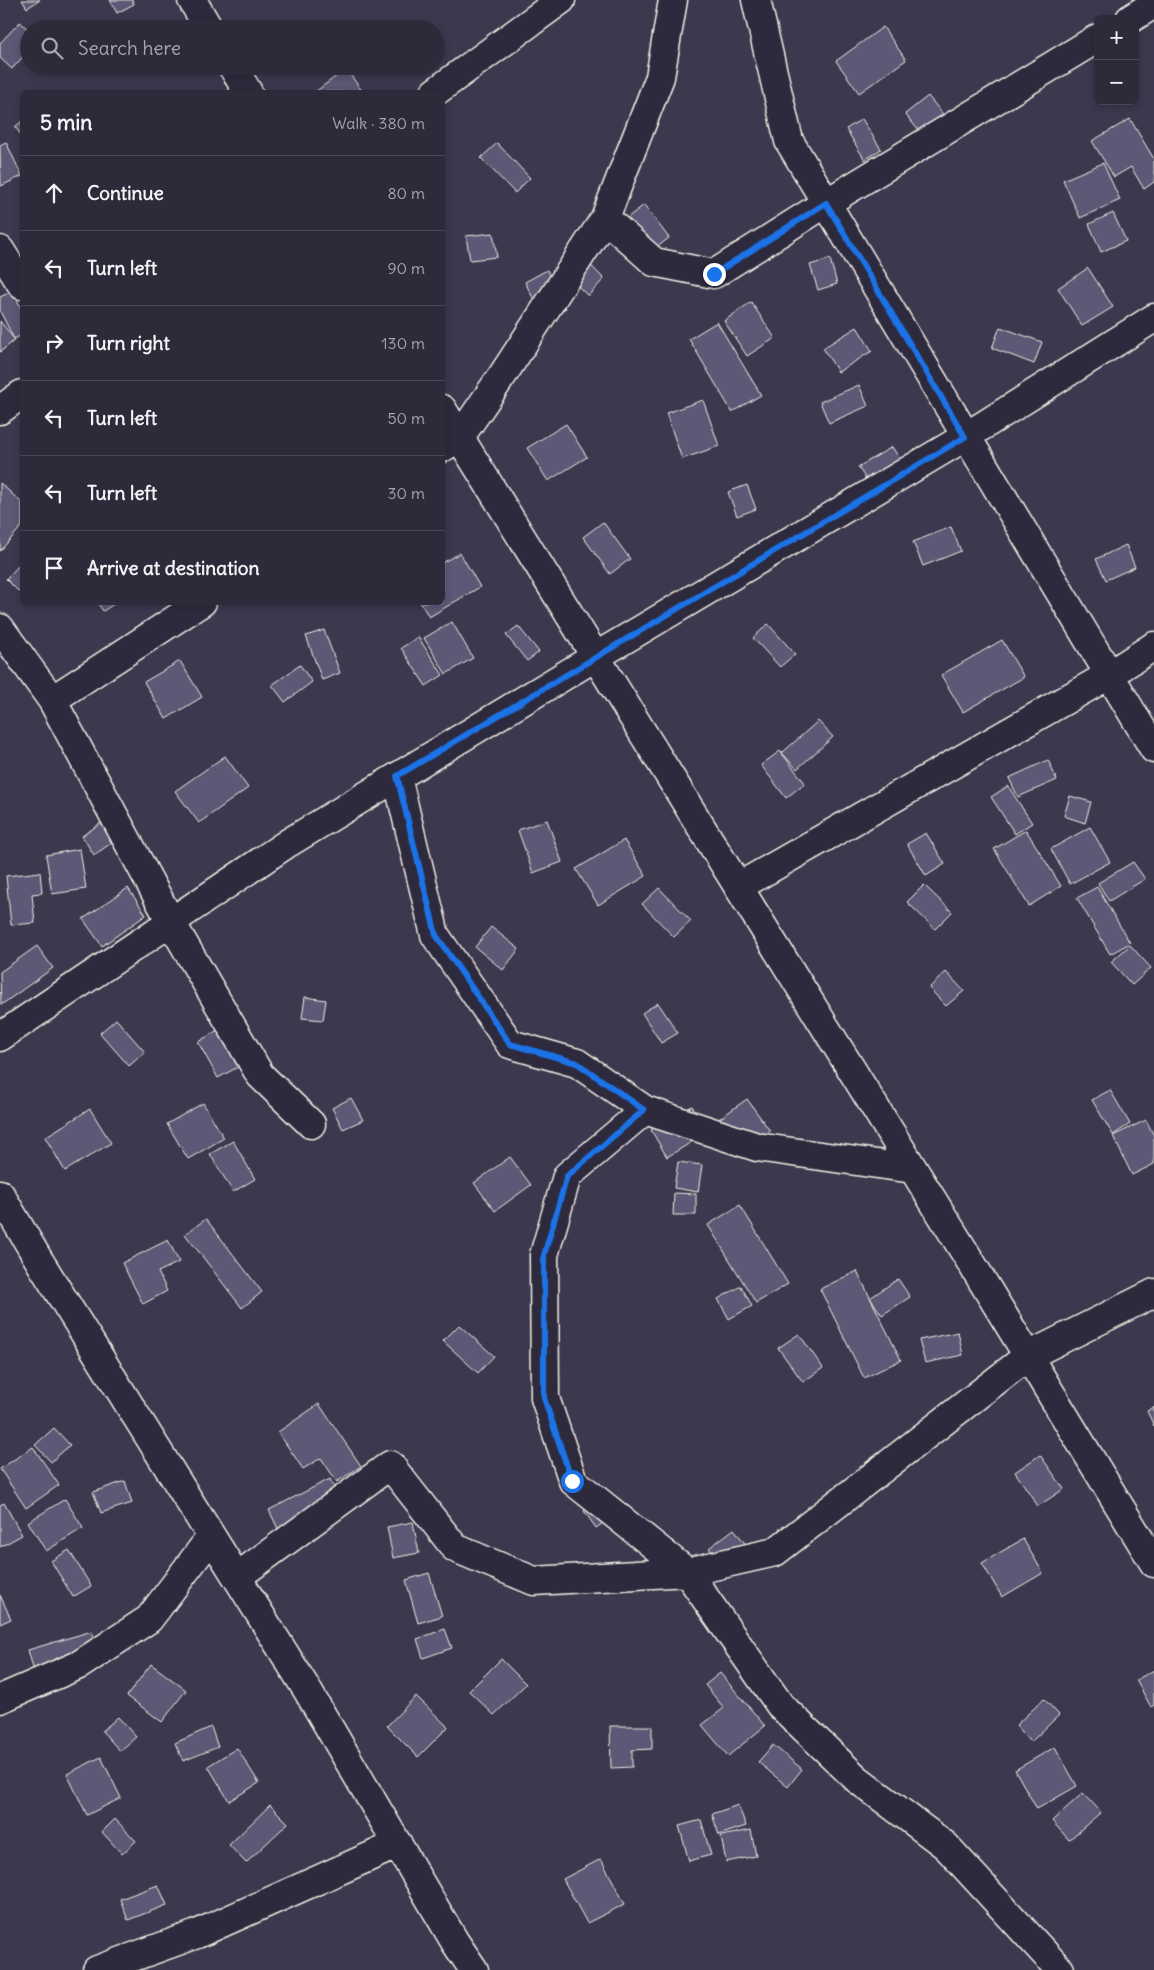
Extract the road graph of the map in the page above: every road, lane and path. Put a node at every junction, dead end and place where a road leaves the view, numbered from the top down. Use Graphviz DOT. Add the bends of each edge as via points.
graph roads {
  1 [pos="192,0"];
  2 [pos="561,0"];
  3 [pos="673,0"];
  4 [pos="756,0"];
  5 [pos="1154,4"];
  6 [pos="1136,15"];
  7 [pos="204,20"];
  8 [pos="1094,40"];
  9 [pos="238,75"];
  10 [pos="247,90"];
  11 [pos="438,90"];
  12 [pos="826,203"];
  13 [pos="605,218"];
  14 [pos="0,250"];
  15 [pos="20,282"];
  16 [pos="1154,318"];
  17 [pos="20,395"];
  18 [pos="0,410"];
  19 [pos="445,420"];
  20 [pos="965,437"];
  21 [pos="451,442"];
  22 [pos="197,605"];
  23 [pos="0,628"];
  24 [pos="1154,646"];
  25 [pos="595,657"];
  26 [pos="1109,675"];
  27 [pos="52,700"];
  28 [pos="1154,750"];
  29 [pos="397,776"];
  30 [pos="738,887"];
  31 [pos="171,922"];
  32 [pos="0,1037"];
  33 [pos="644,1110"];
  34 [pos="311,1124"];
  35 [pos="913,1169"];
  36 [pos="0,1194"];
  37 [pos="1154,1292"];
  38 [pos="1028,1356"];
  39 [pos="212,1537"];
  40 [pos="1154,1563"];
  41 [pos="687,1572"];
  42 [pos="237,1577"];
  43 [pos="0,1699"];
  44 [pos="398,1844"];
  45 [pos="455,1942"];
  46 [pos="97,1970"];
  47 [pos="460,1970"];
  48 [pos="474,1970"];
  49 [pos="1060,1970"];
  1 -- 7 [label="street"];
  2 -- 11 [label="street"];
  3 -- 13 [label="street" via="660,77"];
  4 -- 12 [label="street" via="789,141"];
  5 -- 6 [label="street"];
  8 -- 12 [label="street"];
  9 -- 10 [label="street"];
  12 -- 13 [label="street" via="714,274 654,262"];
  12 -- 20 [label="street"];
  13 -- 21 [label="street" via="504,373"];
  14 -- 15 [label="street"];
  16 -- 20 [label="street"];
  17 -- 18 [label="street"];
  19 -- 21 [label="street"];
  20 -- 25 [label="street"];
  20 -- 26 [label="street"];
  21 -- 25 [label="street"];
  22 -- 27 [label="street"];
  23 -- 27 [label="street"];
  24 -- 26 [label="street"];
  25 -- 29 [label="street"];
  25 -- 30 [label="street"];
  26 -- 28 [label="street"];
  26 -- 30 [label="street"];
  27 -- 31 [label="street"];
  29 -- 31 [label="street" via="288,843"];
  29 -- 33 [label="street" via="436,935 510,1044 577,1063"];
  30 -- 35 [label="street"];
  31 -- 32 [label="street"];
  31 -- 34 [label="street" via="260,1075"];
  33 -- 35 [label="street" via="757,1147"];
  33 -- 41 [label="street" via="567,1176 544,1255 544,1398 572,1481"];
  35 -- 38 [label="street"];
  36 -- 39 [label="street"];
  37 -- 38 [label="street"];
  38 -- 40 [label="street"];
  38 -- 41 [label="street" via="775,1552"];
  39 -- 42 [label="street"];
  39 -- 43 [label="street" via="149,1619 79,1665"];
  41 -- 42 [label="street" via="534,1581 455,1548 390,1466"];
  41 -- 49 [label="street" via="780,1705 858,1779 946,1846"];
  42 -- 44 [label="street"];
  44 -- 45 [label="street"];
  44 -- 46 [label="street" via="197,1934"];
  45 -- 47 [label="street"];
  45 -- 48 [label="street"];
}
